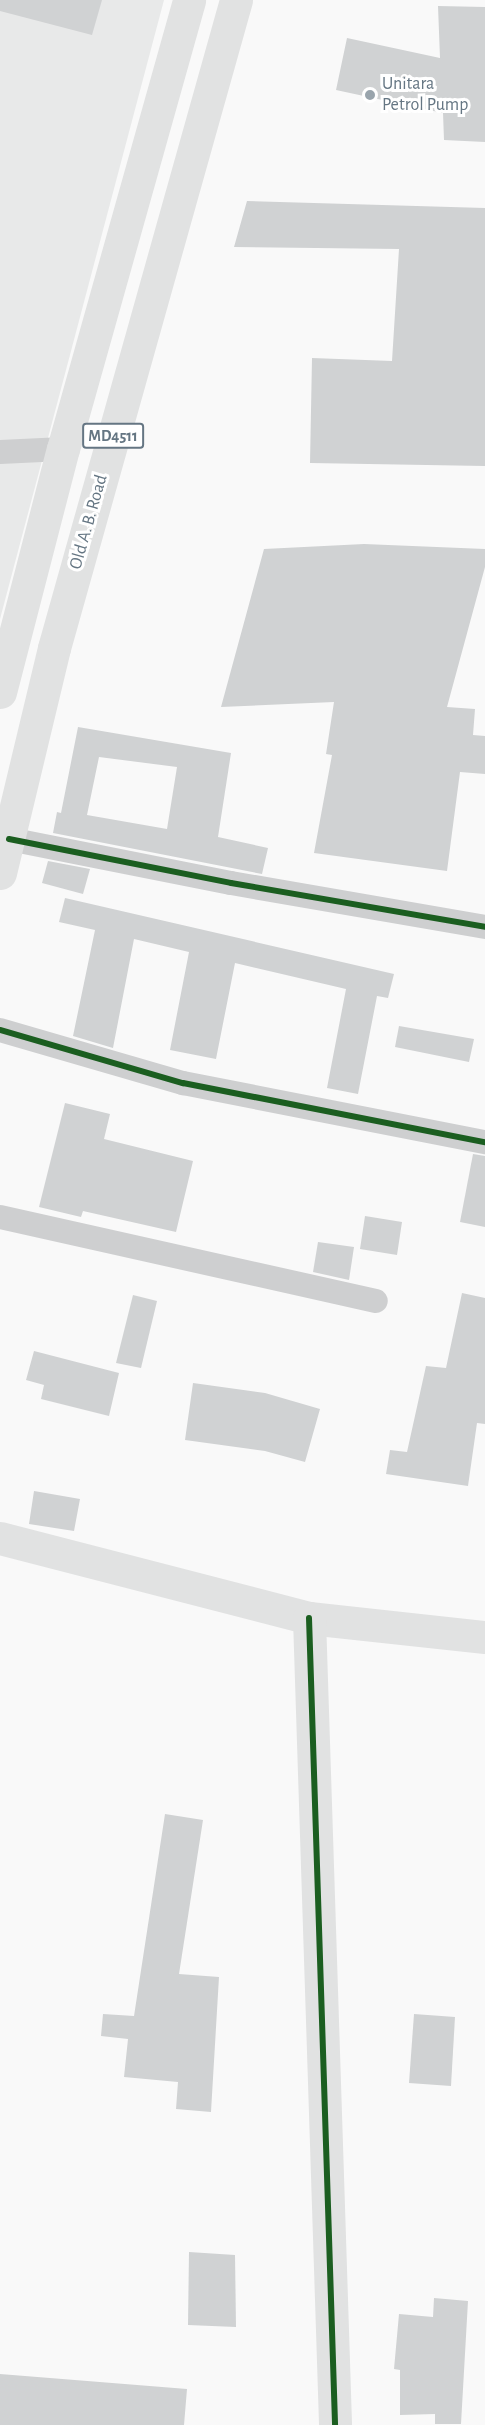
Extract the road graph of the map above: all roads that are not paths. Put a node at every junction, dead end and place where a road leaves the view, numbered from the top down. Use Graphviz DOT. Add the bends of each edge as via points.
graph roads {
  1 [pos="189,0"];
  2 [pos="236,0"];
  3 [pos="63,449"];
  4 [pos="0,452"];
  5 [pos="0,692"];
  6 [pos="9,838"];
  7 [pos="0,873"];
  8 [pos="485,927"];
  9 [pos="0,1030"];
  10 [pos="485,1142"];
  11 [pos="0,1217"];
  12 [pos="376,1301"];
  13 [pos="0,1538"];
  14 [pos="309,1618"];
  15 [pos="485,1637"];
  16 [pos="335,2425"];
  1 -- 3 [label="main road, MD4511"];
  2 -- 6 [label="main road, Old A. B. Road / MD4511" via="54,648"];
  3 -- 4 [label="street"];
  3 -- 5 [label="main road, MD4511"];
  6 -- 7 [label="main road, Old A. B. Road / MD4511"];
  6 -- 8 [label="street" via="231,883"];
  9 -- 10 [label="street" via="183,1083"];
  11 -- 12 [label="street"];
  13 -- 14 [label="main road"];
  14 -- 15 [label="main road"];
  14 -- 16 [label="main road"];
}
